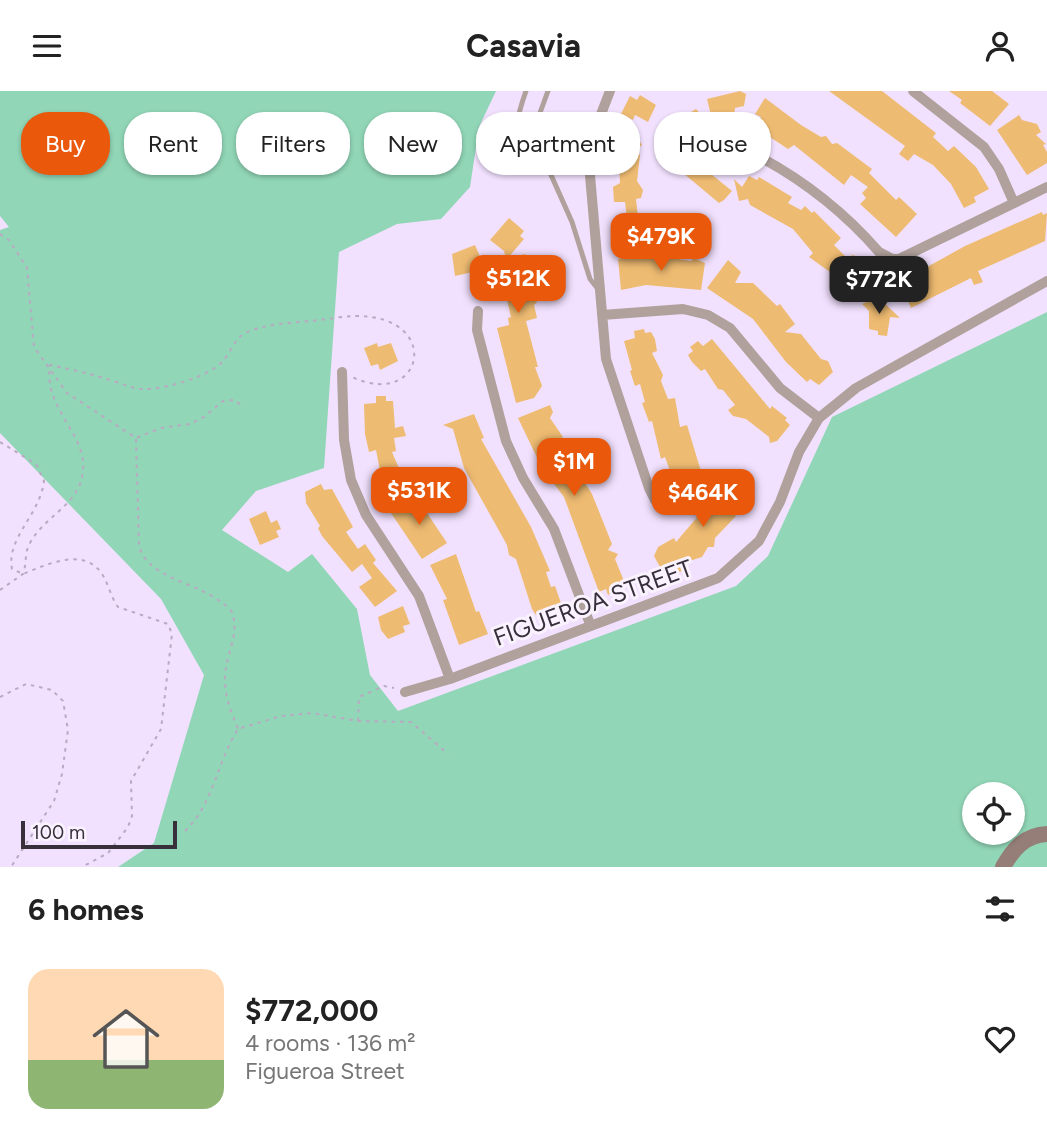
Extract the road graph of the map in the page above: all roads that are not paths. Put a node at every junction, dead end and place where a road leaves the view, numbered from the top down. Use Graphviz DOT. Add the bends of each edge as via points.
graph roads {
  1 [pos="526,91"];
  2 [pos="548,91"];
  3 [pos="610,91"];
  4 [pos="913,91"];
  5 [pos="520,112"];
  6 [pos="540,112"];
  7 [pos="771,163"];
  8 [pos="551,175"];
  9 [pos="1047,187"];
  10 [pos="1014,203"];
  11 [pos="1047,281"];
  12 [pos="600,292"];
  13 [pos="478,311"];
  14 [pos="602,315"];
  15 [pos="342,373"];
  16 [pos="819,418"];
  17 [pos="664,507"];
  18 [pos="590,624"];
  19 [pos="450,679"];
  20 [pos="405,692"];
  21 [pos="1047,834"];
  22 [pos="1003,867"];
  1 -- 5 [label="lane"];
  2 -- 6 [label="lane"];
  3 -- 12 [label="street" via="591,141 589,164"];
  4 -- 10 [label="street" via="984,147"];
  7 -- 10 [label="street" via="826,199 879,252 892,259"];
  8 -- 12 [label="lane" via="590,279"];
  9 -- 10 [label="street"];
  11 -- 16 [label="street, FIGUEROA STREET" via="856,388"];
  12 -- 14 [label="street"];
  13 -- 18 [label="street" via="477,330 506,441 554,529"];
  14 -- 16 [label="street" via="683,309 708,315 730,328 780,388"];
  14 -- 17 [label="street" via="611,378 649,488"];
  15 -- 19 [label="street" via="344,440 351,480 366,515 419,596"];
  16 -- 18 [label="street, FIGUEROA STREET" via="799,452 771,521 742,559 703,586"];
  18 -- 19 [label="street, FIGUEROA STREET"];
  19 -- 20 [label="street, FIGUEROA STREET"];
  21 -- 22 [label="street" via="1012,849"];
}
